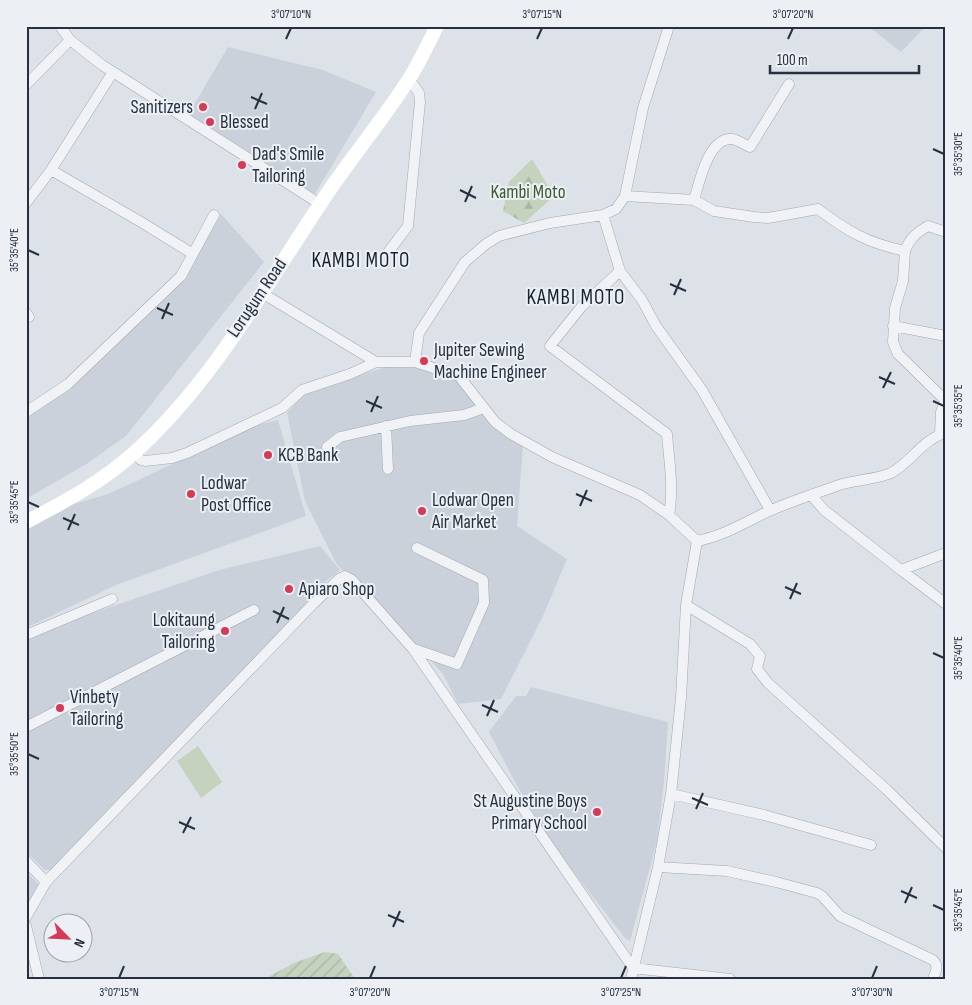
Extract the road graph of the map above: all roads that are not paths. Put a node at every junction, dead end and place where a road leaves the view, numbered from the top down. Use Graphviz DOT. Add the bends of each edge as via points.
graph roads {
  1 [pos="60,26"];
  2 [pos="437,26"];
  3 [pos="668,26"];
  4 [pos="70,40"];
  5 [pos="113,72"];
  6 [pos="409,79"];
  7 [pos="789,84"];
  8 [pos="26,85"];
  9 [pos="50,170"];
  10 [pos="625,196"];
  11 [pos="694,200"];
  12 [pos="26,203"];
  13 [pos="320,204"];
  14 [pos="214,215"];
  15 [pos="604,215"];
  16 [pos="946,232"];
  17 [pos="390,250"];
  18 [pos="905,252"];
  19 [pos="193,254"];
  20 [pos="620,271"];
  21 [pos="262,294"];
  22 [pos="893,326"];
  23 [pos="946,336"];
  24 [pos="376,362"];
  25 [pos="415,362"];
  26 [pos="945,399"];
  27 [pos="484,408"];
  28 [pos="26,412"];
  29 [pos="386,426"];
  30 [pos="943,434"];
  31 [pos="327,447"];
  32 [pos="134,453"];
  33 [pos="388,469"];
  34 [pos="812,496"];
  35 [pos="770,510"];
  36 [pos="669,515"];
  37 [pos="27,521"];
  38 [pos="697,541"];
  39 [pos="417,548"];
  40 [pos="946,553"];
  41 [pos="902,570"];
  42 [pos="112,599"];
  43 [pos="946,604"];
  44 [pos="686,605"];
  45 [pos="254,610"];
  46 [pos="26,635"];
  47 [pos="413,649"];
  48 [pos="26,727"];
  49 [pos="671,794"];
  50 [pos="872,845"];
  51 [pos="946,848"];
  52 [pos="26,861"];
  53 [pos="658,867"];
  54 [pos="46,882"];
  55 [pos="26,917"];
  56 [pos="26,926"];
  57 [pos="633,968"];
  58 [pos="39,979"];
  59 [pos="631,979"];
  60 [pos="730,979"];
  61 [pos="933,979"];
  1 -- 4 [label="street"];
  2 -- 6 [label="main road, Lorugum Road"];
  3 -- 10 [label="street" via="643,108"];
  4 -- 5 [label="street"];
  4 -- 8 [label="street"];
  5 -- 9 [label="street"];
  5 -- 13 [label="street"];
  6 -- 13 [label="main road, Lorugum Road"];
  6 -- 17 [label="street" via="419,93 420,102 408,226"];
  7 -- 11 [label="street" via="750,147 736,140 726,140 709,156"];
  9 -- 12 [label="street"];
  9 -- 19 [label="street"];
  10 -- 11 [label="street"];
  10 -- 15 [label="street" via="616,208"];
  11 -- 18 [label="street" via="714,211 754,217 768,218 818,210 860,238"];
  13 -- 21 [label="main road, Lorugum Road"];
  14 -- 19 [label="street"];
  15 -- 20 [label="street"];
  15 -- 25 [label="street" via="550,223 499,236 486,244 466,262 419,333"];
  16 -- 18 [label="street" via="928,226 910,240"];
  18 -- 22 [label="street" via="903,282"];
  19 -- 28 [label="street" via="181,276 68,384"];
  20 -- 35 [label="street" via="702,390"];
  20 -- 36 [label="street" via="582,306 550,346 667,434"];
  21 -- 24 [label="street"];
  21 -- 32 [label="main road, Lorugum Road" via="193,390"];
  22 -- 23 [label="street"];
  22 -- 26 [label="street" via="893,342 898,354"];
  24 -- 25 [label="street"];
  24 -- 32 [label="street" via="302,390 282,408 187,453 145,461"];
  25 -- 27 [label="street" via="459,376"];
  26 -- 30 [label="street" via="940,422"];
  27 -- 29 [label="street" via="464,415"];
  27 -- 36 [label="street" via="495,422 538,450 633,492"];
  29 -- 31 [label="street" via="340,437"];
  29 -- 33 [label="street"];
  30 -- 34 [label="street" via="925,443 909,461 890,473 859,479"];
  32 -- 37 [label="main road, Lorugum Road" via="94,484"];
  34 -- 35 [label="street"];
  34 -- 41 [label="street" via="824,510"];
  35 -- 38 [label="street" via="726,533"];
  36 -- 38 [label="street"];
  38 -- 44 [label="street"];
  39 -- 47 [label="street" via="483,580 484,603 456,664"];
  40 -- 41 [label="street"];
  41 -- 43 [label="street"];
  42 -- 46 [label="street"];
  44 -- 49 [label="street"];
  44 -- 51 [label="street" via="750,644 760,656 758,669 768,684 886,789"];
  45 -- 48 [label="street"];
  47 -- 54 [label="street" via="352,580 342,577"];
  47 -- 57 [label="street"];
  49 -- 50 [label="street" via="764,815"];
  49 -- 53 [label="street"];
  52 -- 54 [label="street"];
  53 -- 57 [label="street"];
  53 -- 61 [label="street" via="727,871 817,893 837,914 933,960 937,968"];
  54 -- 55 [label="street"];
  56 -- 58 [label="street"];
  57 -- 59 [label="street"];
  57 -- 60 [label="street"];
}
